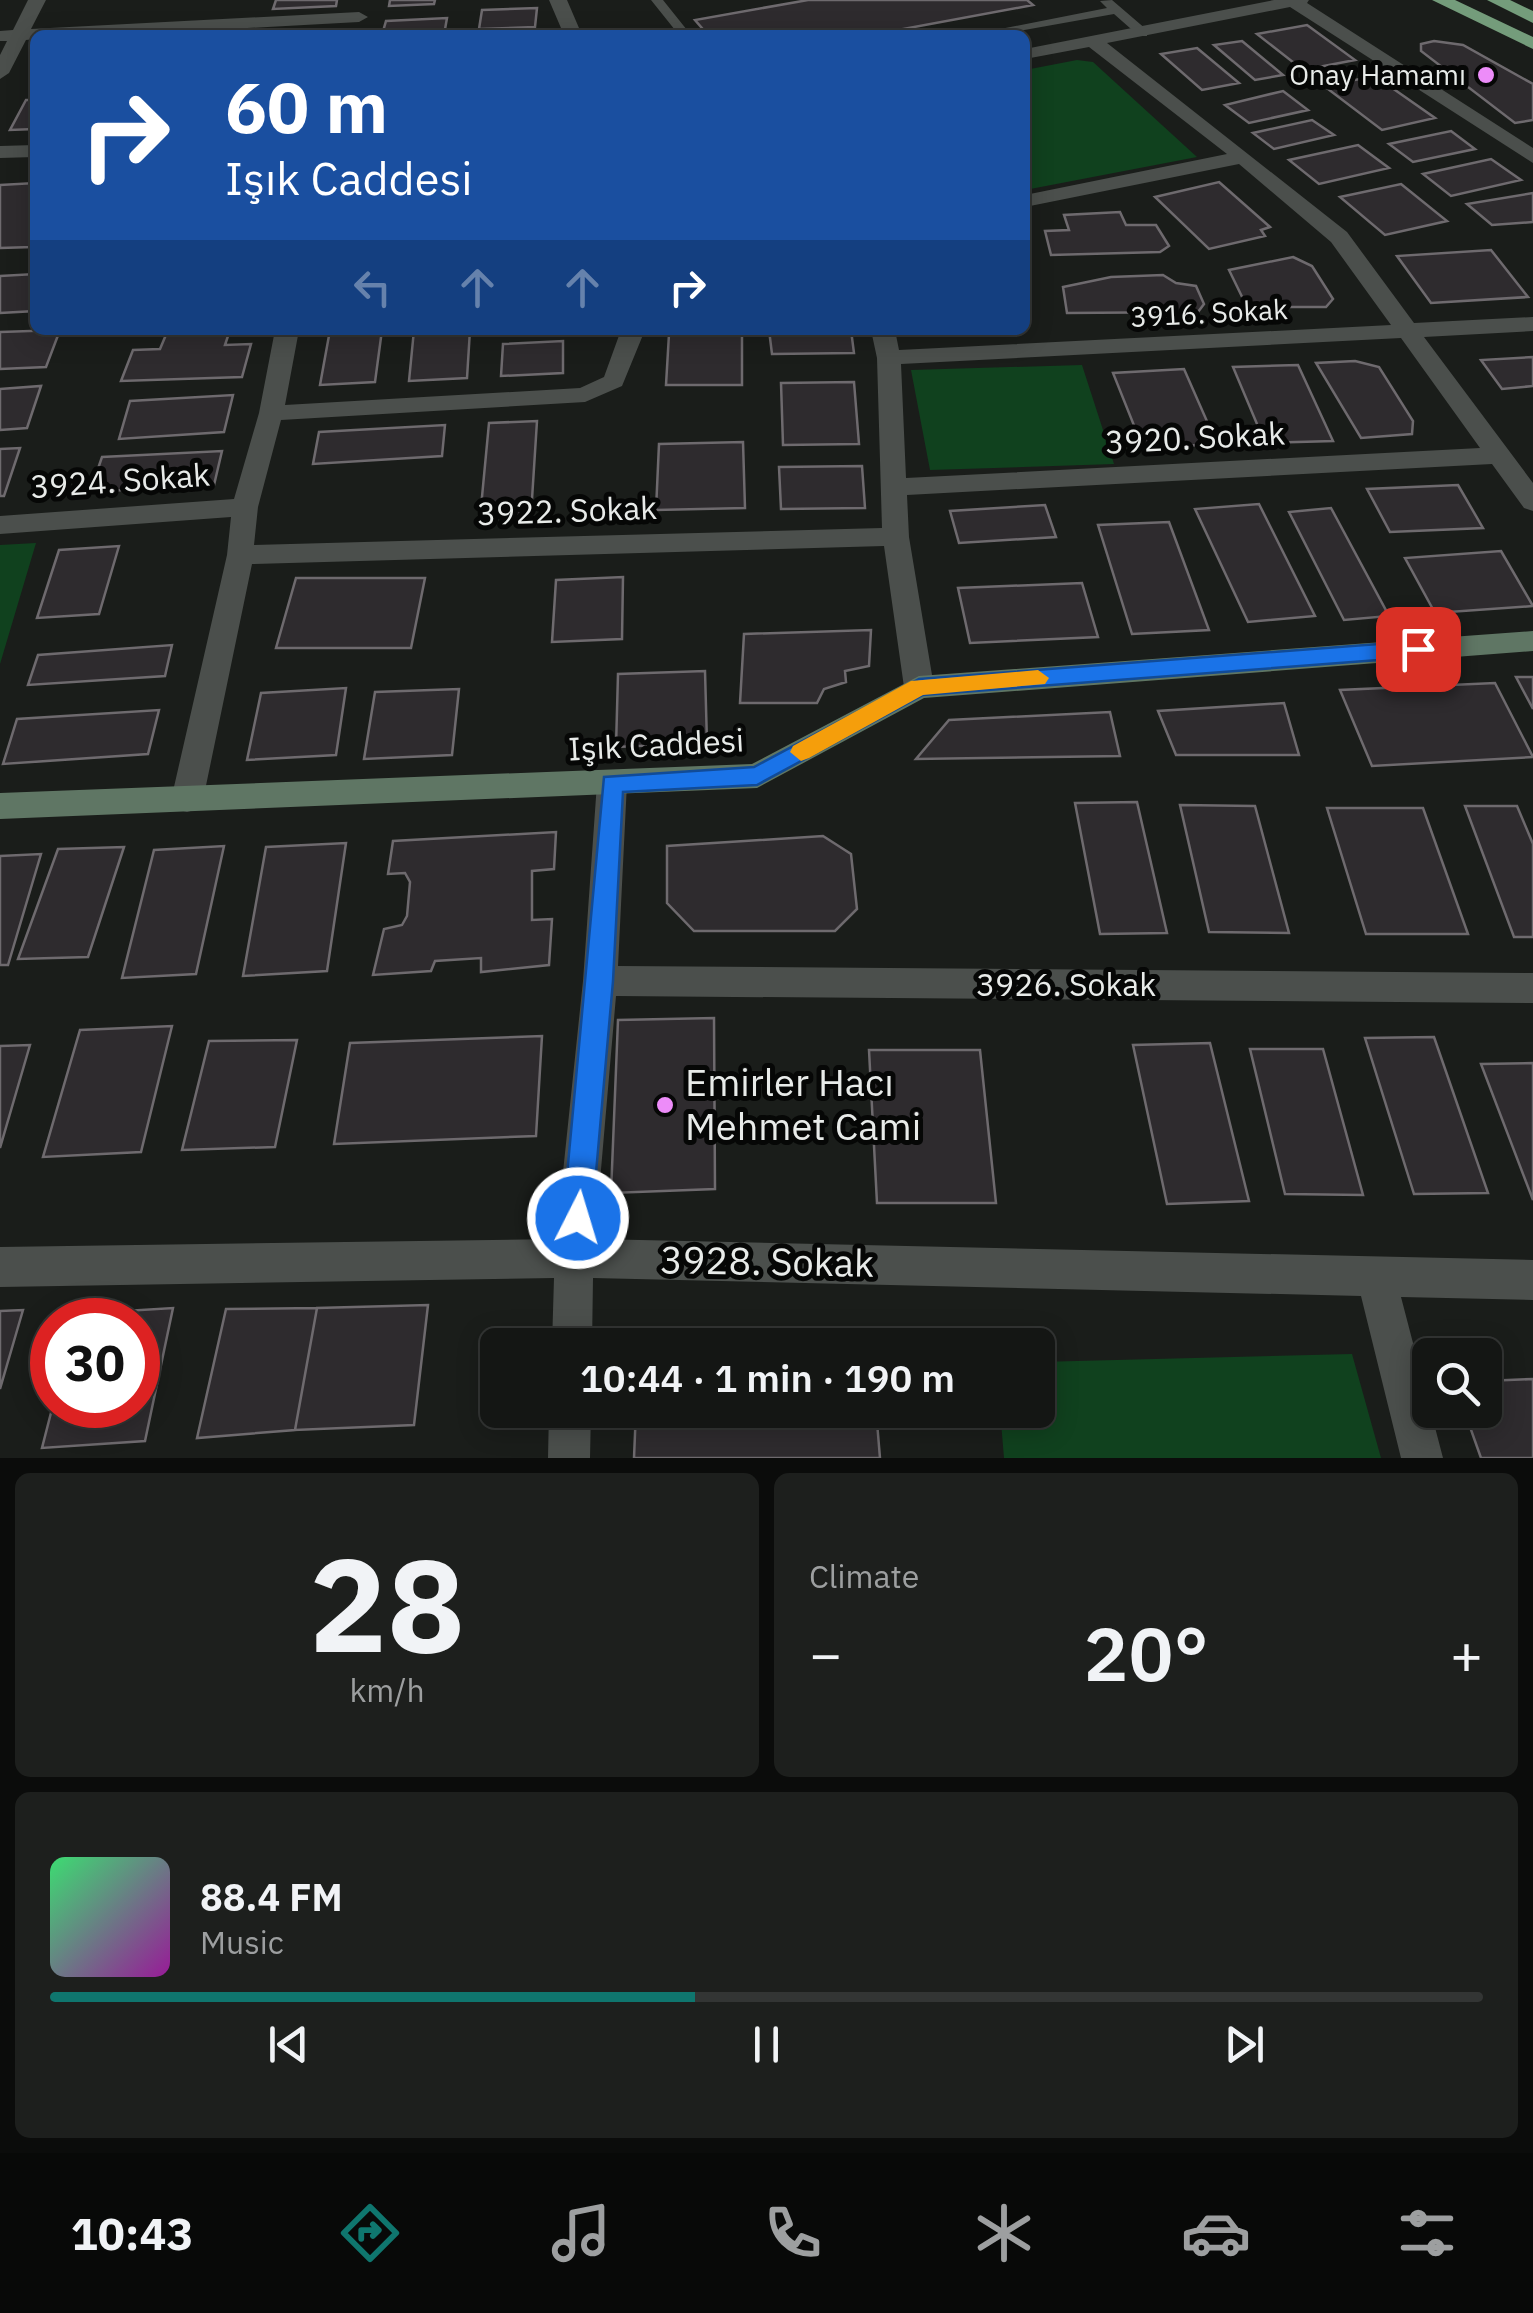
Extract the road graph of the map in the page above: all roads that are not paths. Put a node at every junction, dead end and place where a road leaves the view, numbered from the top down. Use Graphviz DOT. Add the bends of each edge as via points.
graph roads {
  1 [pos="37,0"];
  2 [pos="558,0"];
  3 [pos="660,0"];
  4 [pos="1105,0"];
  5 [pos="1441,0"];
  6 [pos="1496,0"];
  7 [pos="1297,1"];
  8 [pos="1116,10"];
  9 [pos="358,17"];
  10 [pos="1533,18"];
  11 [pos="107,30"];
  12 [pos="571,30"];
  13 [pos="681,30"];
  14 [pos="1004,30"];
  15 [pos="1144,33"];
  16 [pos="10,35"];
  17 [pos="1096,42"];
  18 [pos="1533,44"];
  19 [pos="1030,53"];
  20 [pos="0,73"];
  21 [pos="30,151"];
  22 [pos="0,152"];
  23 [pos="1243,156"];
  24 [pos="1533,157"];
  25 [pos="1030,199"];
  26 [pos="1533,324"];
  27 [pos="1408,333"];
  28 [pos="286,335"];
  29 [pos="630,335"];
  30 [pos="884,335"];
  31 [pos="888,358"];
  32 [pos="270,414"];
  33 [pos="1499,455"];
  34 [pos="894,487"];
  35 [pos="1533,502"];
  36 [pos="245,507"];
  37 [pos="0,526"];
  38 [pos="896,537"];
  39 [pos="240,554"];
  40 [pos="1533,640"];
  41 [pos="919,687"];
  42 [pos="612,783"];
  43 [pos="187,800"];
  44 [pos="0,806"];
  45 [pos="600,981"];
  46 [pos="1533,988"];
  47 [pos="574,1258"];
  48 [pos="0,1266"];
  49 [pos="1376,1276"];
  50 [pos="1533,1280"];
  51 [pos="572,1328"];
  52 [pos="570,1428"];
  53 [pos="569,1458"];
  54 [pos="1422,1458"];
  1 -- 16 [label="street"];
  2 -- 12 [label="street"];
  3 -- 13 [label="lane"];
  4 -- 8 [label="lane"];
  5 -- 18 [label="main road"];
  6 -- 10 [label="main road"];
  7 -- 15 [label="street"];
  7 -- 24 [label="street"];
  8 -- 14 [label="lane"];
  8 -- 15 [label="lane"];
  9 -- 11 [label="street"];
  15 -- 17 [label="street"];
  16 -- 20 [label="street"];
  17 -- 19 [label="street"];
  17 -- 23 [label="street"];
  21 -- 22 [label="street"];
  23 -- 25 [label="street"];
  23 -- 27 [label="street" via="1339,237"];
  26 -- 27 [label="street, 3916. Sokak"];
  27 -- 31 [label="street, 3916. Sokak"];
  27 -- 33 [label="street"];
  28 -- 32 [label="street"];
  29 -- 32 [label="street" via="614,381 584,395"];
  30 -- 31 [label="street"];
  31 -- 34 [label="street"];
  32 -- 36 [label="street"];
  33 -- 34 [label="street, 3920. Sokak"];
  33 -- 35 [label="street"];
  34 -- 38 [label="street"];
  36 -- 37 [label="street, 3924. Sokak"];
  36 -- 39 [label="street"];
  38 -- 39 [label="street, 3922. Sokak"];
  38 -- 41 [label="street"];
  39 -- 43 [label="street"];
  40 -- 41 [label="street, Işık Caddesi"];
  41 -- 42 [label="street, Işık Caddesi" via="757,776"];
  42 -- 43 [label="street, Işık Caddesi"];
  42 -- 45 [label="street"];
  43 -- 44 [label="street, Işık Caddesi"];
  45 -- 46 [label="street, 3926. Sokak"];
  45 -- 47 [label="street"];
  47 -- 48 [label="street, 3928. Sokak"];
  47 -- 49 [label="street, 3928. Sokak"];
  47 -- 51 [label="street"];
  49 -- 50 [label="street, 3928. Sokak"];
  49 -- 54 [label="street"];
  52 -- 53 [label="street"];
}
